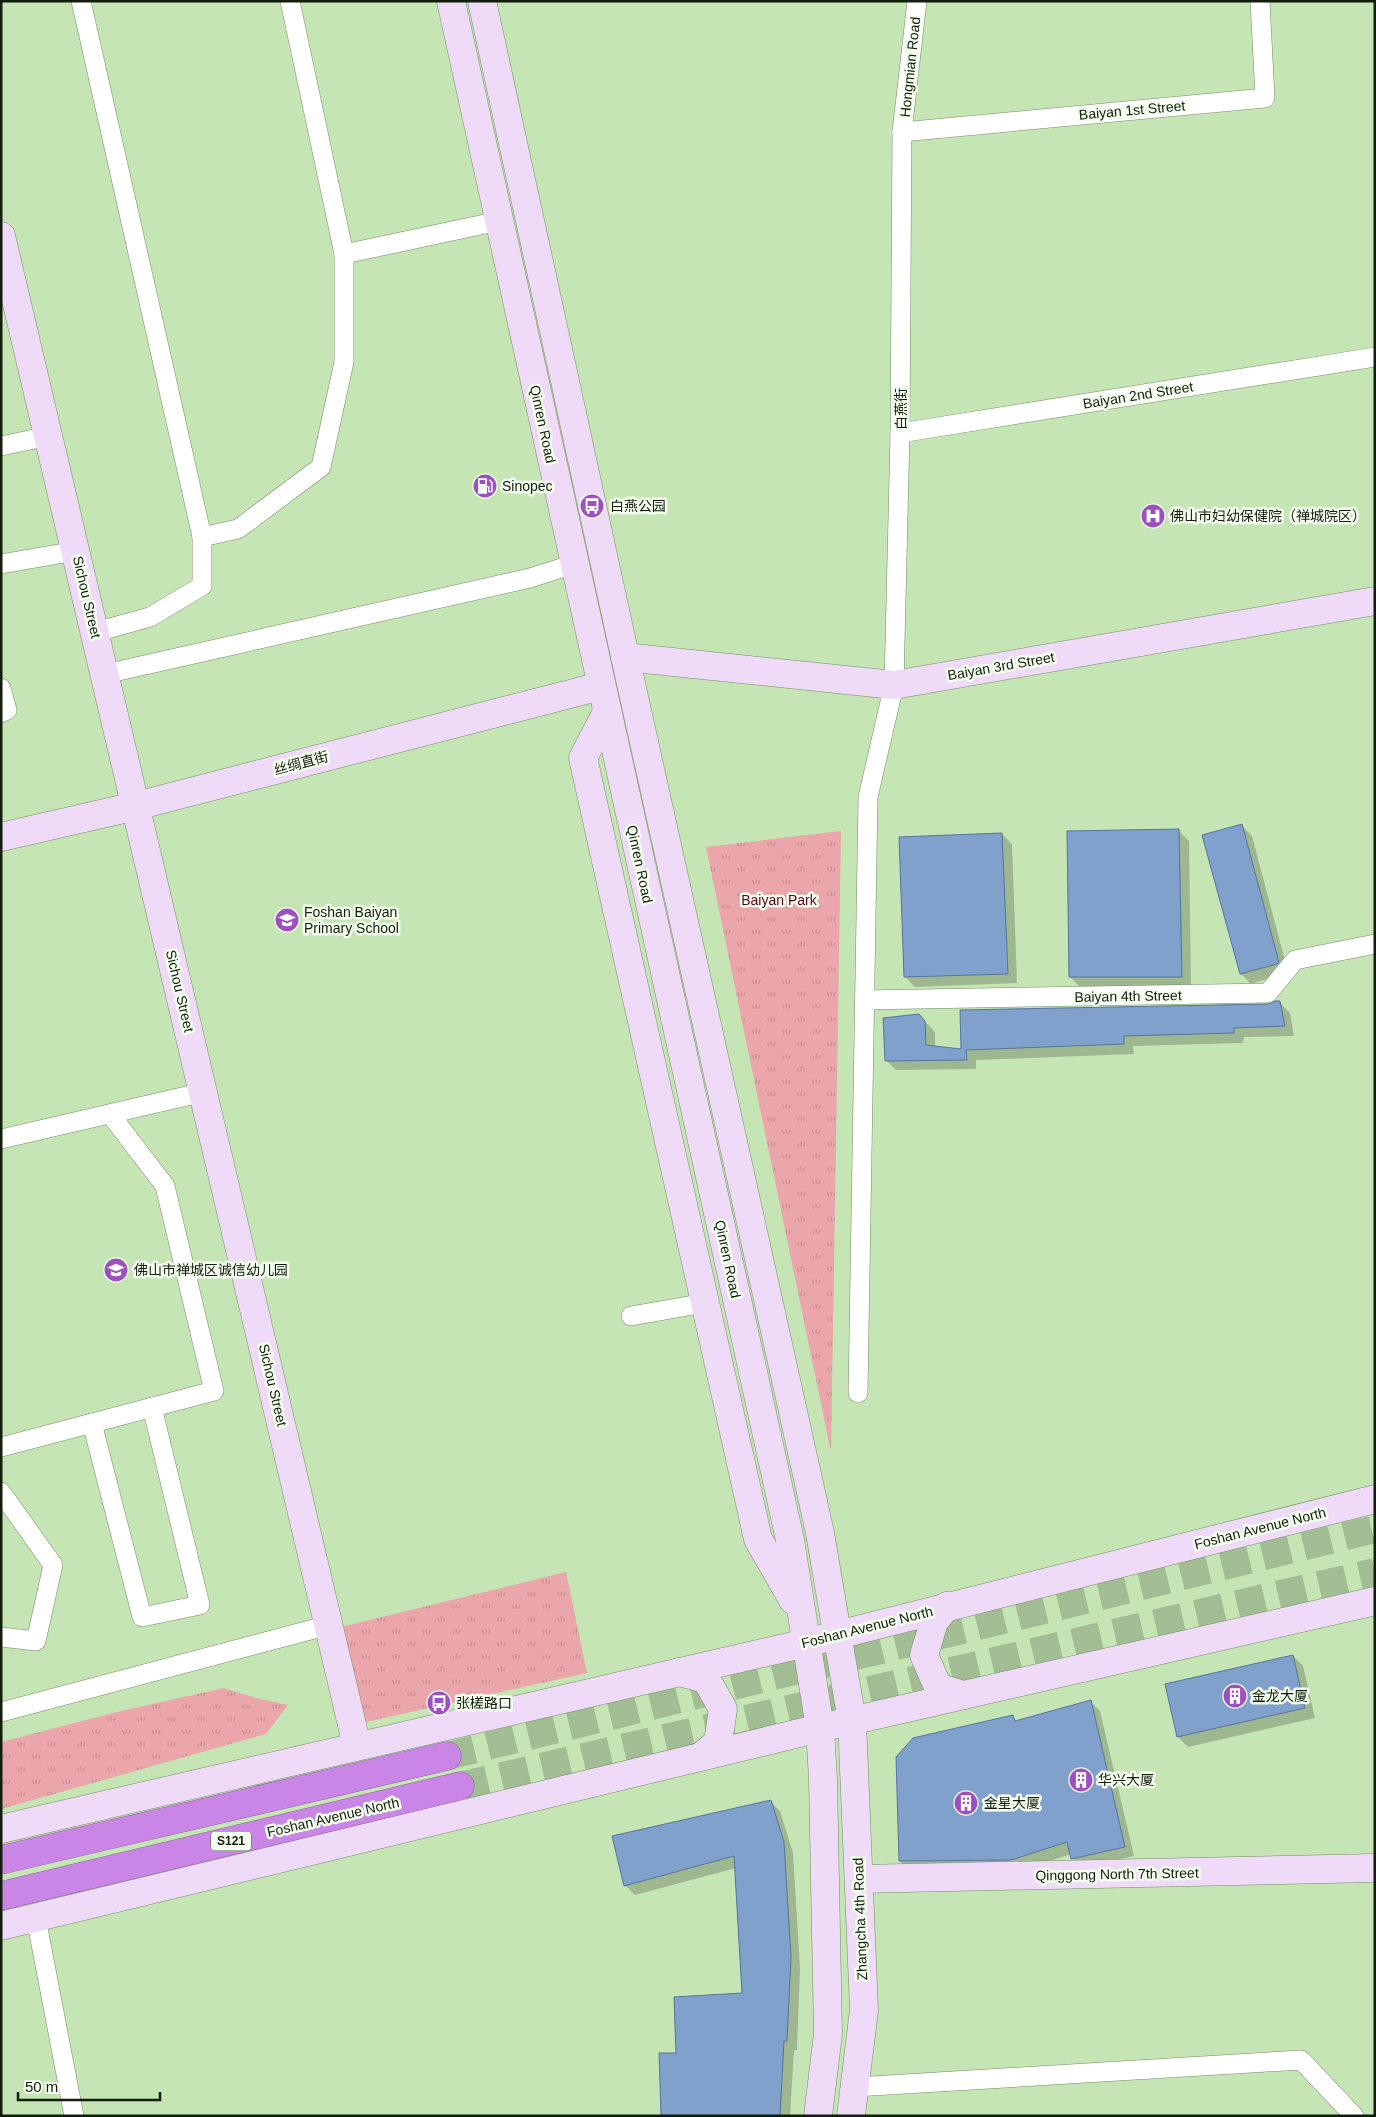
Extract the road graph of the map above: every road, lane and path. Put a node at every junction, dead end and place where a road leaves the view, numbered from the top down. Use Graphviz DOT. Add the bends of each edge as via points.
graph roads {
  1 [pos="81,1"];
  2 [pos="290,1"];
  3 [pos="451,1"];
  4 [pos="482,1"];
  5 [pos="917,1"];
  6 [pos="1260,1"];
  7 [pos="902,132"];
  8 [pos="499,221"];
  9 [pos="1,236"];
  10 [pos="344,254"];
  11 [pos="1375,357"];
  12 [pos="900,433"];
  13 [pos="49,436"];
  14 [pos="1,446"];
  15 [pos="202,537"];
  16 [pos="76,551"];
  17 [pos="1,564"];
  18 [pos="574,564"];
  19 [pos="1375,601"];
  20 [pos="96,632"];
  21 [pos="625,657"];
  22 [pos="106,674"];
  23 [pos="894,685"];
  24 [pos="600,686"];
  25 [pos="1,688"];
  26 [pos="607,712"];
  27 [pos="1,713"];
  28 [pos="136,806"];
  29 [pos="1,837"];
  30 [pos="1375,944"];
  31 [pos="864,1000"];
  32 [pos="204,1092"];
  33 [pos="110,1114"];
  34 [pos="1,1139"];
  35 [pos="705,1303"];
  36 [pos="631,1316"];
  37 [pos="858,1393"];
  38 [pos="152,1407"];
  39 [pos="92,1423"];
  40 [pos="1,1446"];
  41 [pos="1,1492"];
  42 [pos="1375,1500"];
  43 [pos="1375,1601"];
  44 [pos="948,1606"];
  45 [pos="801,1614"];
  46 [pos="329,1625"];
  47 [pos="836,1634"];
  48 [pos="1,1637"];
  49 [pos="806,1643"];
  50 [pos="678,1672"];
  51 [pos="963,1695"];
  52 [pos="1,1712"];
  53 [pos="852,1721"];
  54 [pos="820,1728"];
  55 [pos="357,1746"];
  56 [pos="447,1756"];
  57 [pos="702,1756"];
  58 [pos="460,1786"];
  59 [pos="1,1829"];
  60 [pos="1,1860"];
  61 [pos="1375,1868"];
  62 [pos="859,1879"];
  63 [pos="1,1896"];
  64 [pos="36,1918"];
  65 [pos="1,1926"];
  66 [pos="854,2087"];
  67 [pos="74,2116"];
  68 [pos="818,2116"];
  69 [pos="851,2116"];
  70 [pos="1354,2116"];
  1 -- 15 [label="street"];
  2 -- 10 [label="street"];
  3 -- 8 [label="main road, Qinren Road"];
  4 -- 21 [label="main road"];
  5 -- 7 [label="street, Hongmian Road"];
  6 -- 7 [label="street, Baiyan 1st Street" via="1265,98"];
  7 -- 12 [label="street, 白燕街"];
  8 -- 10 [label="street"];
  8 -- 18 [label="main road, Qinren Road"];
  9 -- 13 [label="main road, Sichou Street"];
  10 -- 15 [label="street" via="344,362 321,466 238,529"];
  11 -- 12 [label="street, Baiyan 2nd Street"];
  12 -- 23 [label="street, 白燕街"];
  13 -- 14 [label="street"];
  13 -- 16 [label="main road, Sichou Street"];
  15 -- 20 [label="street" via="202,586 150,616"];
  16 -- 17 [label="street"];
  16 -- 20 [label="main road, Sichou Street"];
  18 -- 22 [label="street" via="530,578"];
  18 -- 24 [label="main road, Qinren Road"];
  19 -- 23 [label="main road, Baiyan 3rd Street"];
  20 -- 22 [label="main road, Sichou Street"];
  21 -- 23 [label="main road, Baiyan 3rd Street"];
  21 -- 47 [label="main road" via="820,1533"];
  22 -- 28 [label="main road, Sichou Street"];
  23 -- 31 [label="street, 白燕街" via="868,797"];
  24 -- 26 [label="main road, Qinren Road"];
  24 -- 28 [label="main road, 丝绸直街"];
  25 -- 27 [label="street" via="7,710"];
  26 -- 35 [label="main road" via="583,758"];
  26 -- 45 [label="main road, Qinren Road" via="790,1540"];
  28 -- 29 [label="main road, 丝绸直街"];
  28 -- 32 [label="main road, Sichou Street"];
  30 -- 31 [label="street, Baiyan 4th Street" via="1295,960 1268,993"];
  31 -- 37 [label="street, 白燕街"];
  32 -- 33 [label="street"];
  32 -- 46 [label="main road, Sichou Street"];
  33 -- 34 [label="street"];
  33 -- 38 [label="street" via="165,1186 214,1392"];
  35 -- 36 [label="street"];
  35 -- 45 [label="main road" via="758,1539"];
  38 -- 39 [label="street"];
  38 -- 39 [label="street" via="200,1605 142,1617"];
  39 -- 40 [label="street"];
  41 -- 48 [label="street" via="53,1565 36,1641"];
  42 -- 44 [label="main road, Foshan Avenue North"];
  43 -- 51 [label="main road"];
  44 -- 47 [label="main road, Foshan Avenue North"];
  44 -- 51 [label="main road" via="934,1622 924,1655 938,1687"];
  45 -- 49 [label="main road, Qinren Road"];
  46 -- 52 [label="street"];
  46 -- 55 [label="main road, Sichou Street"];
  47 -- 49 [label="main road, Foshan Avenue North"];
  47 -- 53 [label="main road"];
  49 -- 50 [label="main road, Foshan Avenue North"];
  49 -- 54 [label="main road, Qinren Road"];
  50 -- 55 [label="main road, Foshan Avenue North"];
  50 -- 57 [label="main road" via="706,1679 723,1709 718,1742"];
  51 -- 53 [label="main road"];
  53 -- 54 [label="main road"];
  53 -- 62 [label="main road, Zhangcha 4th Road"];
  54 -- 57 [label="main road"];
  54 -- 68 [label="main road" via="828,2034"];
  55 -- 59 [label="main road, Foshan Avenue North"];
  56 -- 60 [label="highway, S121"];
  57 -- 64 [label="main road"];
  58 -- 63 [label="highway, Foshan Avenue North / S121"];
  61 -- 62 [label="main road, Qinggong North 7th Street"];
  62 -- 66 [label="main road, Zhangcha 4th Road" via="864,2010"];
  64 -- 65 [label="main road"];
  64 -- 67 [label="street"];
  66 -- 69 [label="main road, Zhangcha 4th Road"];
  66 -- 70 [label="street" via="1301,2060"];
}
